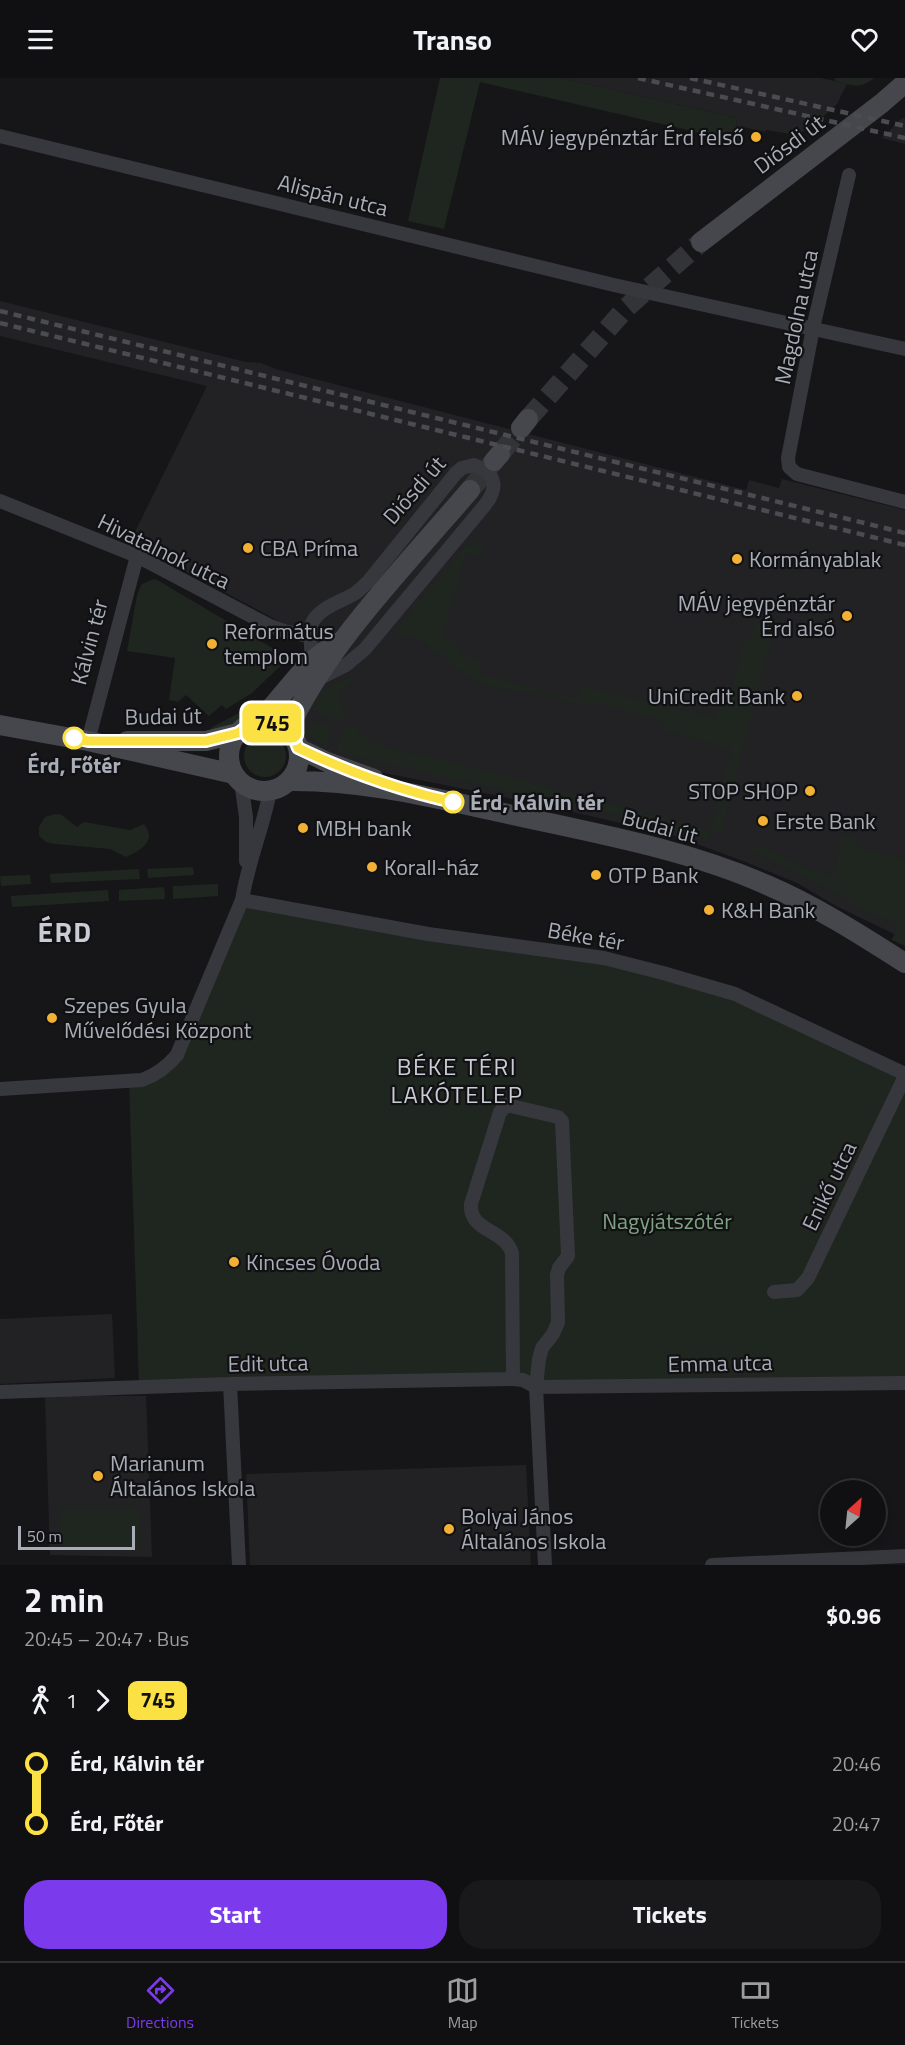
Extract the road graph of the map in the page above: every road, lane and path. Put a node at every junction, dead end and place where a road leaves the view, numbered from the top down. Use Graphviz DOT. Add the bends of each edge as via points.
graph roads {
  1 [pos="905,83"];
  2 [pos="0,136"];
  3 [pos="849,175"];
  4 [pos="701,242"];
  5 [pos="813,328"];
  6 [pos="905,350"];
  7 [pos="470,490"];
  8 [pos="0,501"];
  9 [pos="905,502"];
  10 [pos="137,556"];
  11 [pos="310,636"];
  12 [pos="313,672"];
  13 [pos="259,722"];
  14 [pos="0,725"];
  15 [pos="288,730"];
  16 [pos="238,733"];
  17 [pos="88,741"];
  18 [pos="298,748"];
  19 [pos="238,778"];
  20 [pos="289,781"];
  21 [pos="270,791"];
  22 [pos="413,793"];
  23 [pos="246,872"];
  24 [pos="242,900"];
  25 [pos="880,947"];
  26 [pos="905,956"];
  27 [pos="905,963"];
  28 [pos="905,1075"];
  29 [pos="0,1089"];
  30 [pos="774,1292"];
  31 [pos="513,1379"];
  32 [pos="905,1383"];
  33 [pos="230,1384"];
  34 [pos="536,1387"];
  35 [pos="0,1392"];
  36 [pos="905,1556"];
  37 [pos="239,1565"];
  38 [pos="545,1565"];
  39 [pos="712,1565"];
  1 -- 4 [label="main road, Diósdi út"];
  2 -- 5 [label="street, Alispán utca"];
  3 -- 5 [label="street, Magdolna utca"];
  5 -- 6 [label="street, Alispán utca"];
  5 -- 9 [label="street, Magdolna utca" via="789,467 797,474"];
  7 -- 12 [label="main road, Diósdi út"];
  8 -- 10 [label="street, Hivatalnok utca"];
  10 -- 11 [label="street, Hivatalnok utca" via="250,616 286,632"];
  10 -- 17 [label="street, Kálvin tér"];
  11 -- 12 [label="street, Diósdi út"];
  11 -- 12 [label="street, Diósdi út" via="312,623 320,613 368,582 456,473 474,465 487,472 494,482 491,497 365,649 346,665"];
  12 -- 13 [label="main road, Diósdi út"];
  12 -- 15 [label="main road, Diósdi út"];
  13 -- 15 [label="main road" via="279,724"];
  13 -- 16 [label="main road"];
  14 -- 17 [label="main road, Budai út"];
  15 -- 18 [label="main road"];
  16 -- 17 [label="main road, Budai út" via="206,741"];
  16 -- 19 [label="main road" via="229,753"];
  17 -- 19 [label="main road, Budai út"];
  18 -- 20 [label="main road" via="296,771"];
  18 -- 22 [label="main road, Budai út"];
  19 -- 21 [label="main road" via="259,791"];
  19 -- 23 [label="street" via="246,817"];
  20 -- 21 [label="main road"];
  20 -- 22 [label="main road, Budai út" via="330,781"];
  21 -- 23 [label="street"];
  22 -- 25 [label="main road, Budai út" via="724,868 796,898"];
  23 -- 24 [label="street"];
  24 -- 28 [label="street, Béke tér" via="428,934 604,958 663,973 735,994"];
  24 -- 29 [label="street" via="177,1055 166,1067 141,1080"];
  25 -- 26 [label="main road, Budai út"];
  25 -- 27 [label="main road, Budai út"];
  28 -- 30 [label="street, Enikő utca" via="808,1278 797,1290"];
  31 -- 33 [label="street, Edit utca"];
  31 -- 34 [label="street, Edit utca"];
  31 -- 34 [label="street" via="510,1245 475,1221 470,1213 500,1112 507,1105 562,1121 568,1256 557,1275 558,1322 542,1348"];
  32 -- 34 [label="street, Emma utca"];
  33 -- 35 [label="street, Edit utca"];
  33 -- 37 [label="street"];
  34 -- 38 [label="street"];
  36 -- 39 [label="street"];
}
